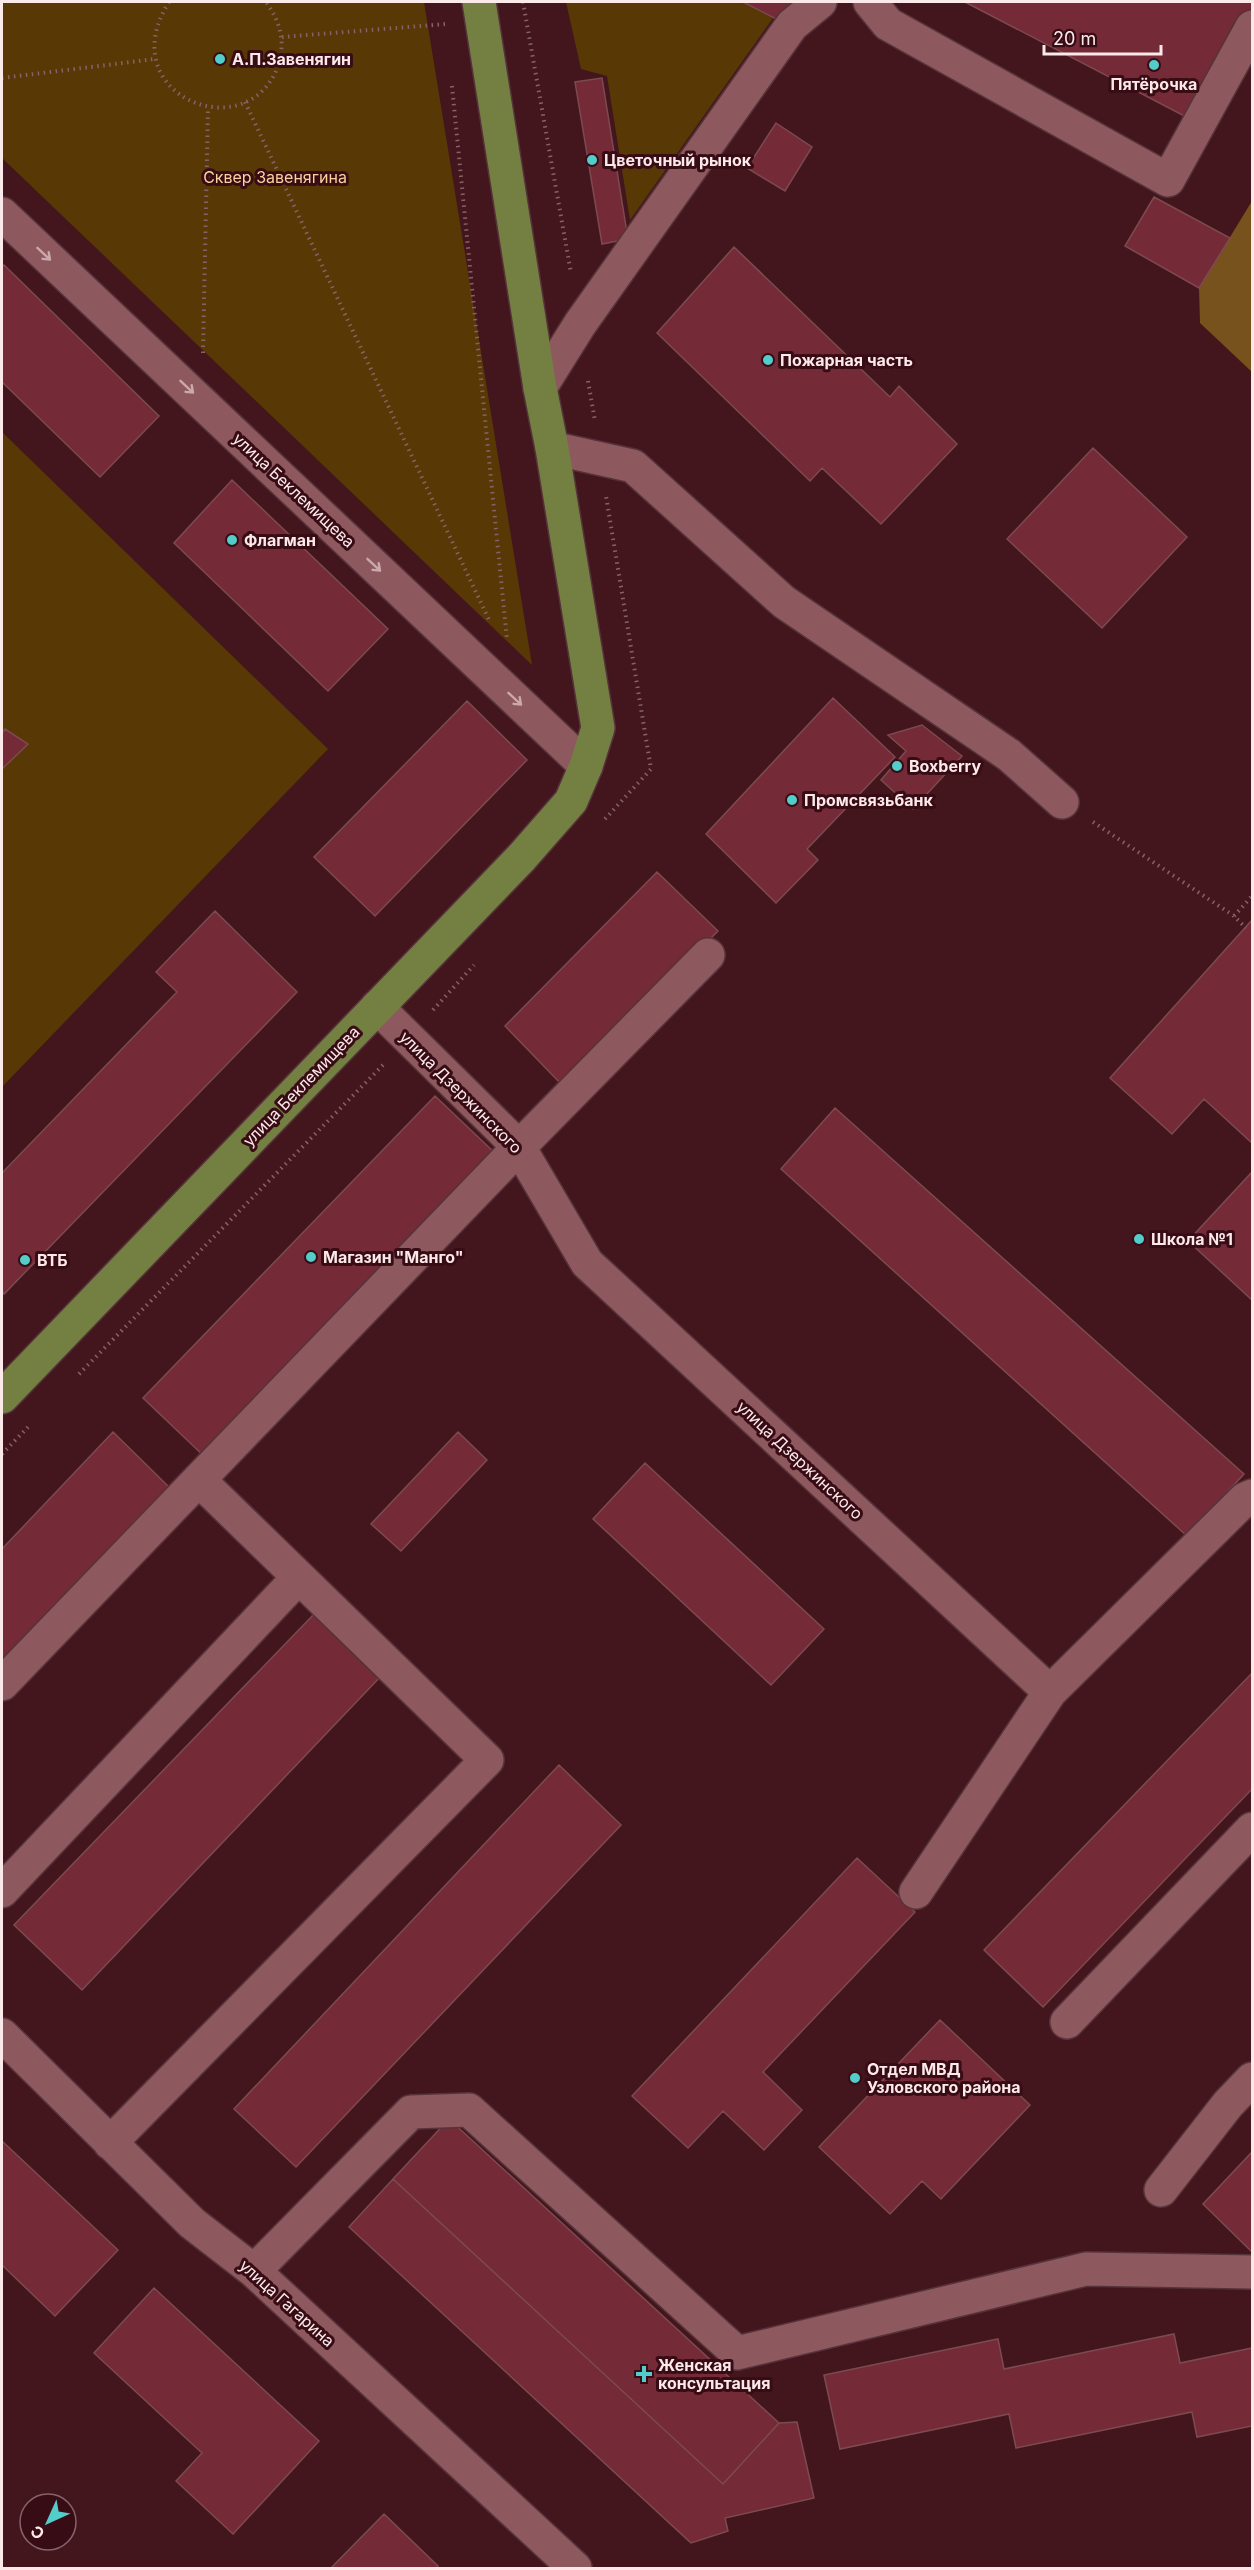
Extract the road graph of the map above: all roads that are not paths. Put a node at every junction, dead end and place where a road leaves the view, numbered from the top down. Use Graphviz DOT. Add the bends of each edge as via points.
graph roads {
  1 [pos="479,2"];
  2 [pos="820,2"];
  3 [pos="870,2"];
  4 [pos="1252,27"];
  5 [pos="2,214"];
  6 [pos="540,388"];
  7 [pos="552,448"];
  8 [pos="586,766"];
  9 [pos="1062,802"];
  10 [pos="708,956"];
  11 [pos="377,1007"];
  12 [pos="519,1147"];
  13 [pos="2,1397"];
  14 [pos="199,1480"];
  15 [pos="1252,1496"];
  16 [pos="298,1578"];
  17 [pos="2,1684"];
  18 [pos="1050,1692"];
  19 [pos="1252,1828"];
  20 [pos="2,1891"];
  21 [pos="916,1892"];
  22 [pos="1067,2022"];
  23 [pos="2,2035"];
  24 [pos="1252,2079"];
  25 [pos="110,2143"];
  26 [pos="1161,2190"];
  27 [pos="254,2271"];
  28 [pos="1252,2272"];
  29 [pos="575,2568"];
  1 -- 6 [label="main road, улица Беклемищева"];
  2 -- 6 [label="street" via="792,25 580,324"];
  3 -- 4 [label="street" via="888,24 1168,180"];
  5 -- 8 [label="street, улица Беклемищева, one-way"];
  6 -- 7 [label="main road, улица Беклемищева"];
  7 -- 8 [label="main road, улица Беклемищева" via="598,728"];
  7 -- 9 [label="street" via="633,466 784,602 1009,755"];
  8 -- 11 [label="main road, улица Беклемищева" via="571,801"];
  10 -- 12 [label="street"];
  11 -- 12 [label="street, улица Дзержинского"];
  11 -- 13 [label="main road, улица Беклемищева"];
  12 -- 14 [label="street"];
  12 -- 18 [label="street, улица Дзержинского" via="587,1263"];
  14 -- 16 [label="street"];
  14 -- 17 [label="street"];
  15 -- 18 [label="street"];
  16 -- 20 [label="street"];
  16 -- 25 [label="street" via="487,1760"];
  18 -- 21 [label="street"];
  19 -- 22 [label="street"];
  23 -- 25 [label="street, улица Гагарина"];
  24 -- 26 [label="street"];
  25 -- 27 [label="street, улица Гагарина" via="192,2223"];
  27 -- 28 [label="street" via="411,2112 469,2110 737,2353 1086,2269"];
  27 -- 29 [label="street, улица Гагарина"];
}
